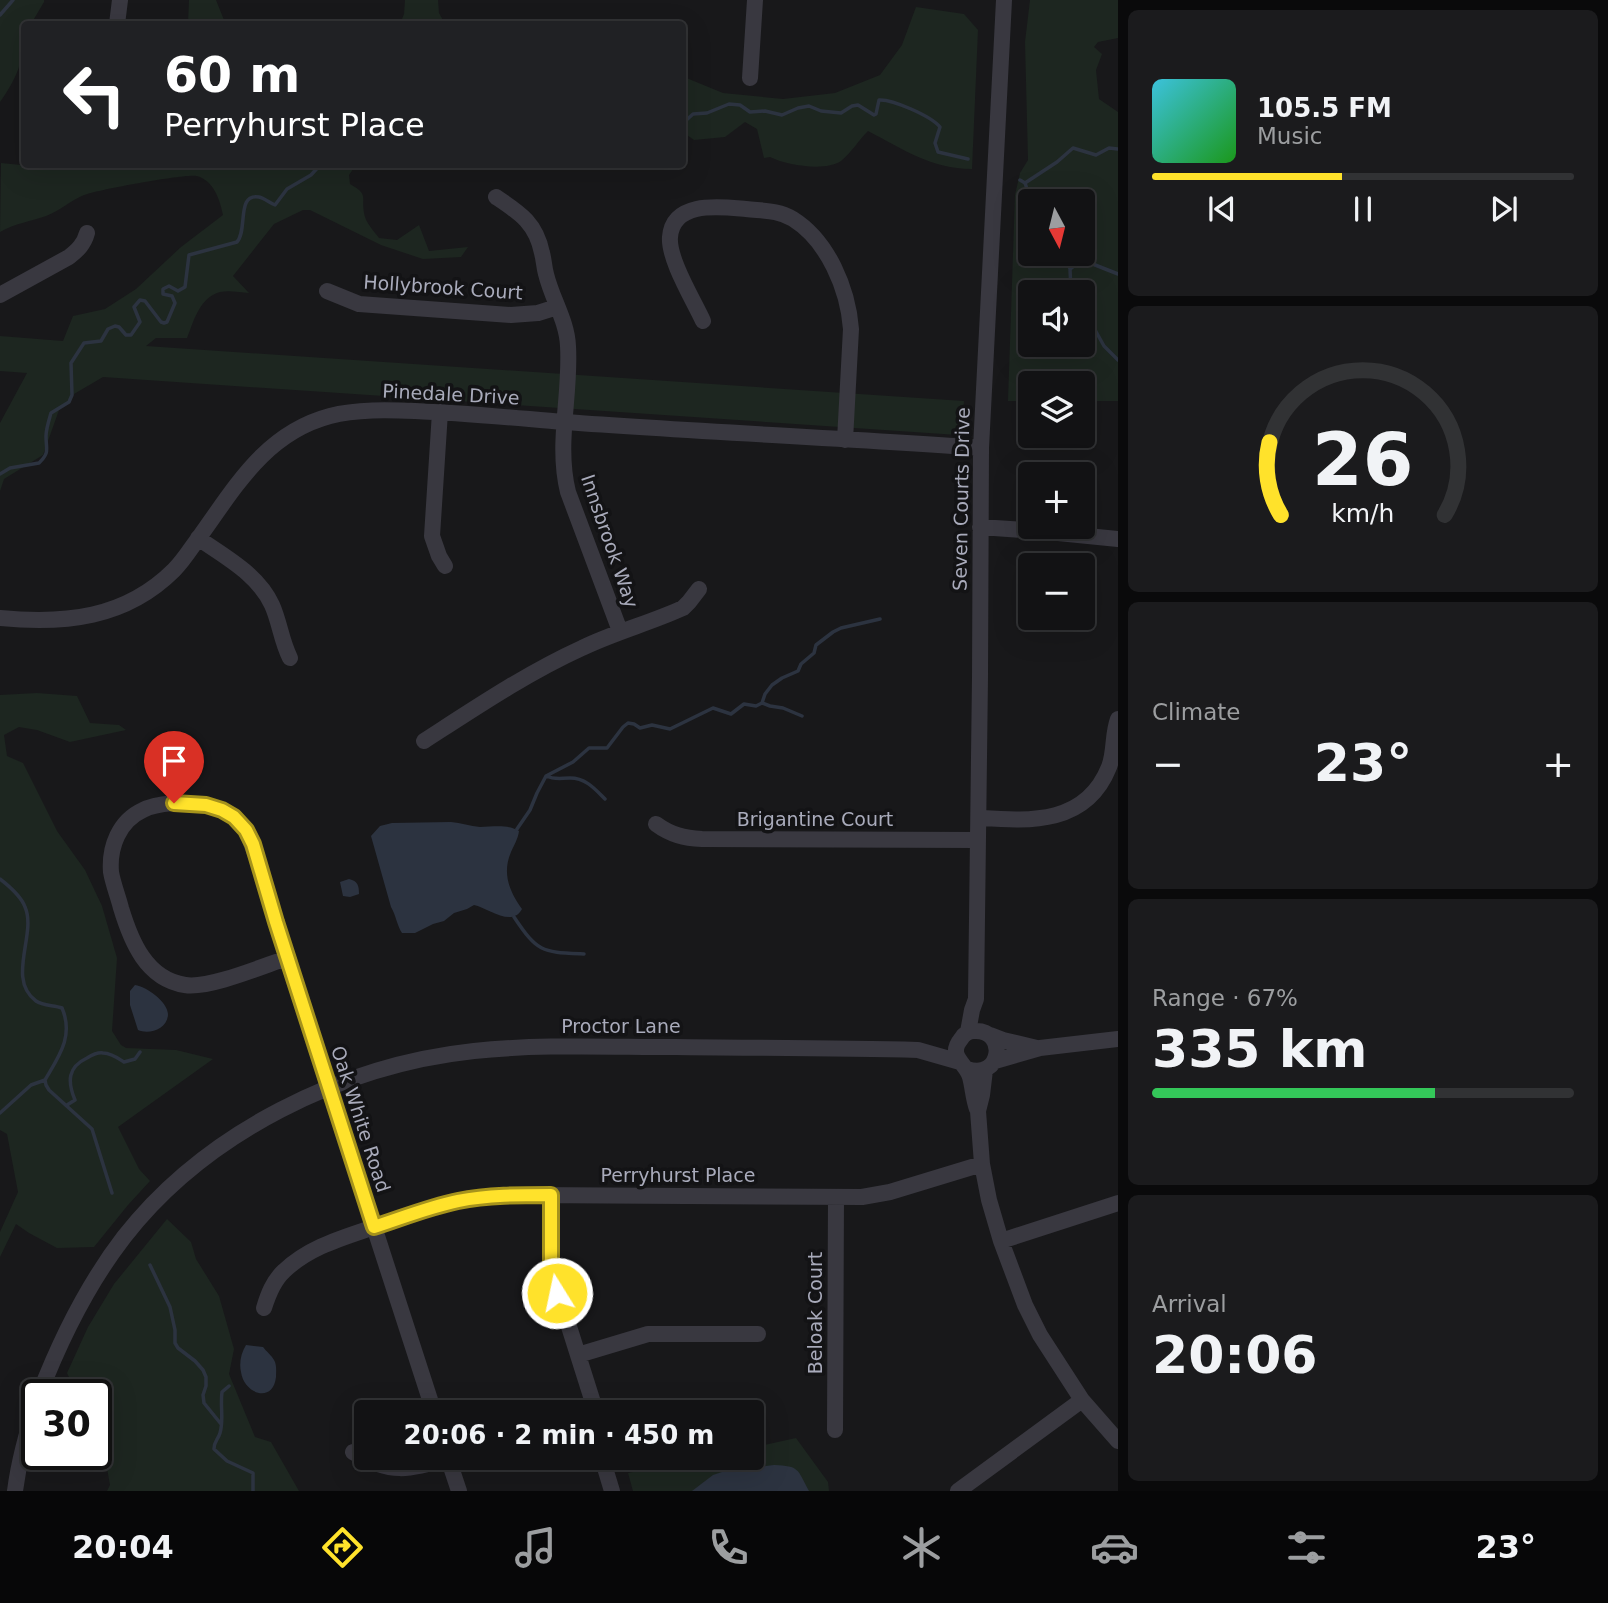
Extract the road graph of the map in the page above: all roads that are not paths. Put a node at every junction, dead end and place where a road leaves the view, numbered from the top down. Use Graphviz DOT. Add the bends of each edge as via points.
graph roads {
  1 [pos="120,0"];
  2 [pos="755,0"];
  3 [pos="1003,0"];
  4 [pos="117,21"];
  5 [pos="750,78"];
  6 [pos="496,197"];
  7 [pos="87,233"];
  8 [pos="327,291"];
  9 [pos="0,295"];
  10 [pos="557,307"];
  11 [pos="703,321"];
  12 [pos="440,412"];
  13 [pos="565,422"];
  14 [pos="845,440"];
  15 [pos="981,448"];
  16 [pos="980,527"];
  17 [pos="198,538"];
  18 [pos="1118,539"];
  19 [pos="445,566"];
  20 [pos="699,589"];
  21 [pos="0,618"];
  22 [pos="620,631"];
  23 [pos="290,658"];
  24 [pos="1118,719"];
  25 [pos="424,741"];
  26 [pos="979,818"];
  27 [pos="656,824"];
  28 [pos="978,840"];
  29 [pos="288,958"];
  30 [pos="976,1034"];
  31 [pos="1118,1039"];
  32 [pos="1040,1048"];
  33 [pos="918,1050"];
  34 [pos="990,1065"];
  35 [pos="963,1066"];
  36 [pos="329,1087"];
  37 [pos="978,1111"];
  38 [pos="982,1164"];
  39 [pos="551,1195"];
  40 [pos="836,1197"];
  41 [pos="1118,1203"];
  42 [pos="374,1227"];
  43 [pos="1001,1241"];
  44 [pos="264,1308"];
  45 [pos="758,1334"];
  46 [pos="578,1354"];
  47 [pos="46,1379"];
  48 [pos="430,1400"];
  49 [pos="592,1400"];
  50 [pos="1082,1400"];
  51 [pos="835,1430"];
  52 [pos="1118,1441"];
  53 [pos="21,1457"];
  54 [pos="452,1470"];
  55 [pos="606,1470"];
  56 [pos="15,1491"];
  57 [pos="459,1491"];
  58 [pos="612,1491"];
  59 [pos="958,1491"];
  1 -- 4 [label="street"];
  2 -- 5 [label="street"];
  3 -- 15 [label="street, Seven Courts Drive"];
  6 -- 10 [label="street, Innsbrook Way" via="536,232"];
  7 -- 9 [label="street" via="69,257"];
  8 -- 10 [label="street, Hollybrook Court" via="359,304 499,314 526,315"];
  10 -- 13 [label="street, Innsbrook Way" via="569,349"];
  11 -- 14 [label="street" via="670,245 678,219 694,209 714,206 777,212 807,231 833,264 850,312"];
  12 -- 13 [label="street, Pinedale Drive"];
  12 -- 17 [label="street, Pinedale Drive" via="389,410 330,416 291,433 237,482"];
  12 -- 19 [label="street" via="432,536"];
  13 -- 14 [label="street, Pinedale Drive"];
  13 -- 22 [label="street, Innsbrook Way" via="563,459 568,492"];
  14 -- 15 [label="street, Pinedale Drive"];
  15 -- 16 [label="street, Seven Courts Drive"];
  16 -- 18 [label="street"];
  16 -- 26 [label="street, Seven Courts Drive"];
  17 -- 21 [label="street, Pinedale Drive" via="160,583 114,608 69,620"];
  17 -- 23 [label="street" via="262,588"];
  20 -- 22 [label="street" via="683,608"];
  22 -- 25 [label="street" via="537,672"];
  24 -- 26 [label="street" via="1110,766 1087,799 1046,818"];
  26 -- 28 [label="street, Seven Courts Drive"];
  27 -- 28 [label="street, Brigantine Court" via="669,834 702,839"];
  28 -- 30 [label="street, Seven Courts Drive" via="976,999 972,1010"];
  29 -- 29 [label="street, Oak White Road" via="188,986 159,974 138,951 111,874 113,842 121,828 143,809 167,804 206,805 234,817 253,844"];
  29 -- 36 [label="street, Oak White Road"];
  30 -- 32 [label="street"];
  30 -- 33 [label="street, Proctor Lane"];
  30 -- 34 [label="street" via="995,1042 997,1050"];
  30 -- 35 [label="street" via="958,1044 956,1051"];
  31 -- 32 [label="street"];
  32 -- 34 [label="street"];
  33 -- 35 [label="street, Proctor Lane"];
  33 -- 36 [label="street, Proctor Lane" via="577,1046 496,1050 435,1057"];
  34 -- 35 [label="street" via="974,1071"];
  34 -- 37 [label="street"];
  35 -- 37 [label="street" via="970,1075"];
  36 -- 42 [label="street, Oak White Road"];
  36 -- 47 [label="street, Proctor Lane" via="238,1135 156,1201 95,1279"];
  37 -- 38 [label="street"];
  38 -- 40 [label="street, Perryhurst Place" via="876,1195"];
  38 -- 43 [label="street"];
  39 -- 40 [label="street, Perryhurst Place"];
  39 -- 42 [label="street, Perryhurst Place" via="458,1201"];
  39 -- 46 [label="street" via="552,1276"];
  40 -- 51 [label="street, Beloak Court"];
  41 -- 43 [label="street"];
  42 -- 44 [label="street, Perryhurst Place" via="317,1248 296,1261 272,1285"];
  42 -- 48 [label="street, Oak White Road"];
  43 -- 50 [label="street" via="1040,1335"];
  45 -- 46 [label="street" via="648,1334"];
  46 -- 49 [label="street"];
  50 -- 52 [label="street"];
  50 -- 59 [label="street"];
  53 -- 56 [label="street"];
  54 -- 57 [label="street"];
  55 -- 58 [label="street"];
}
